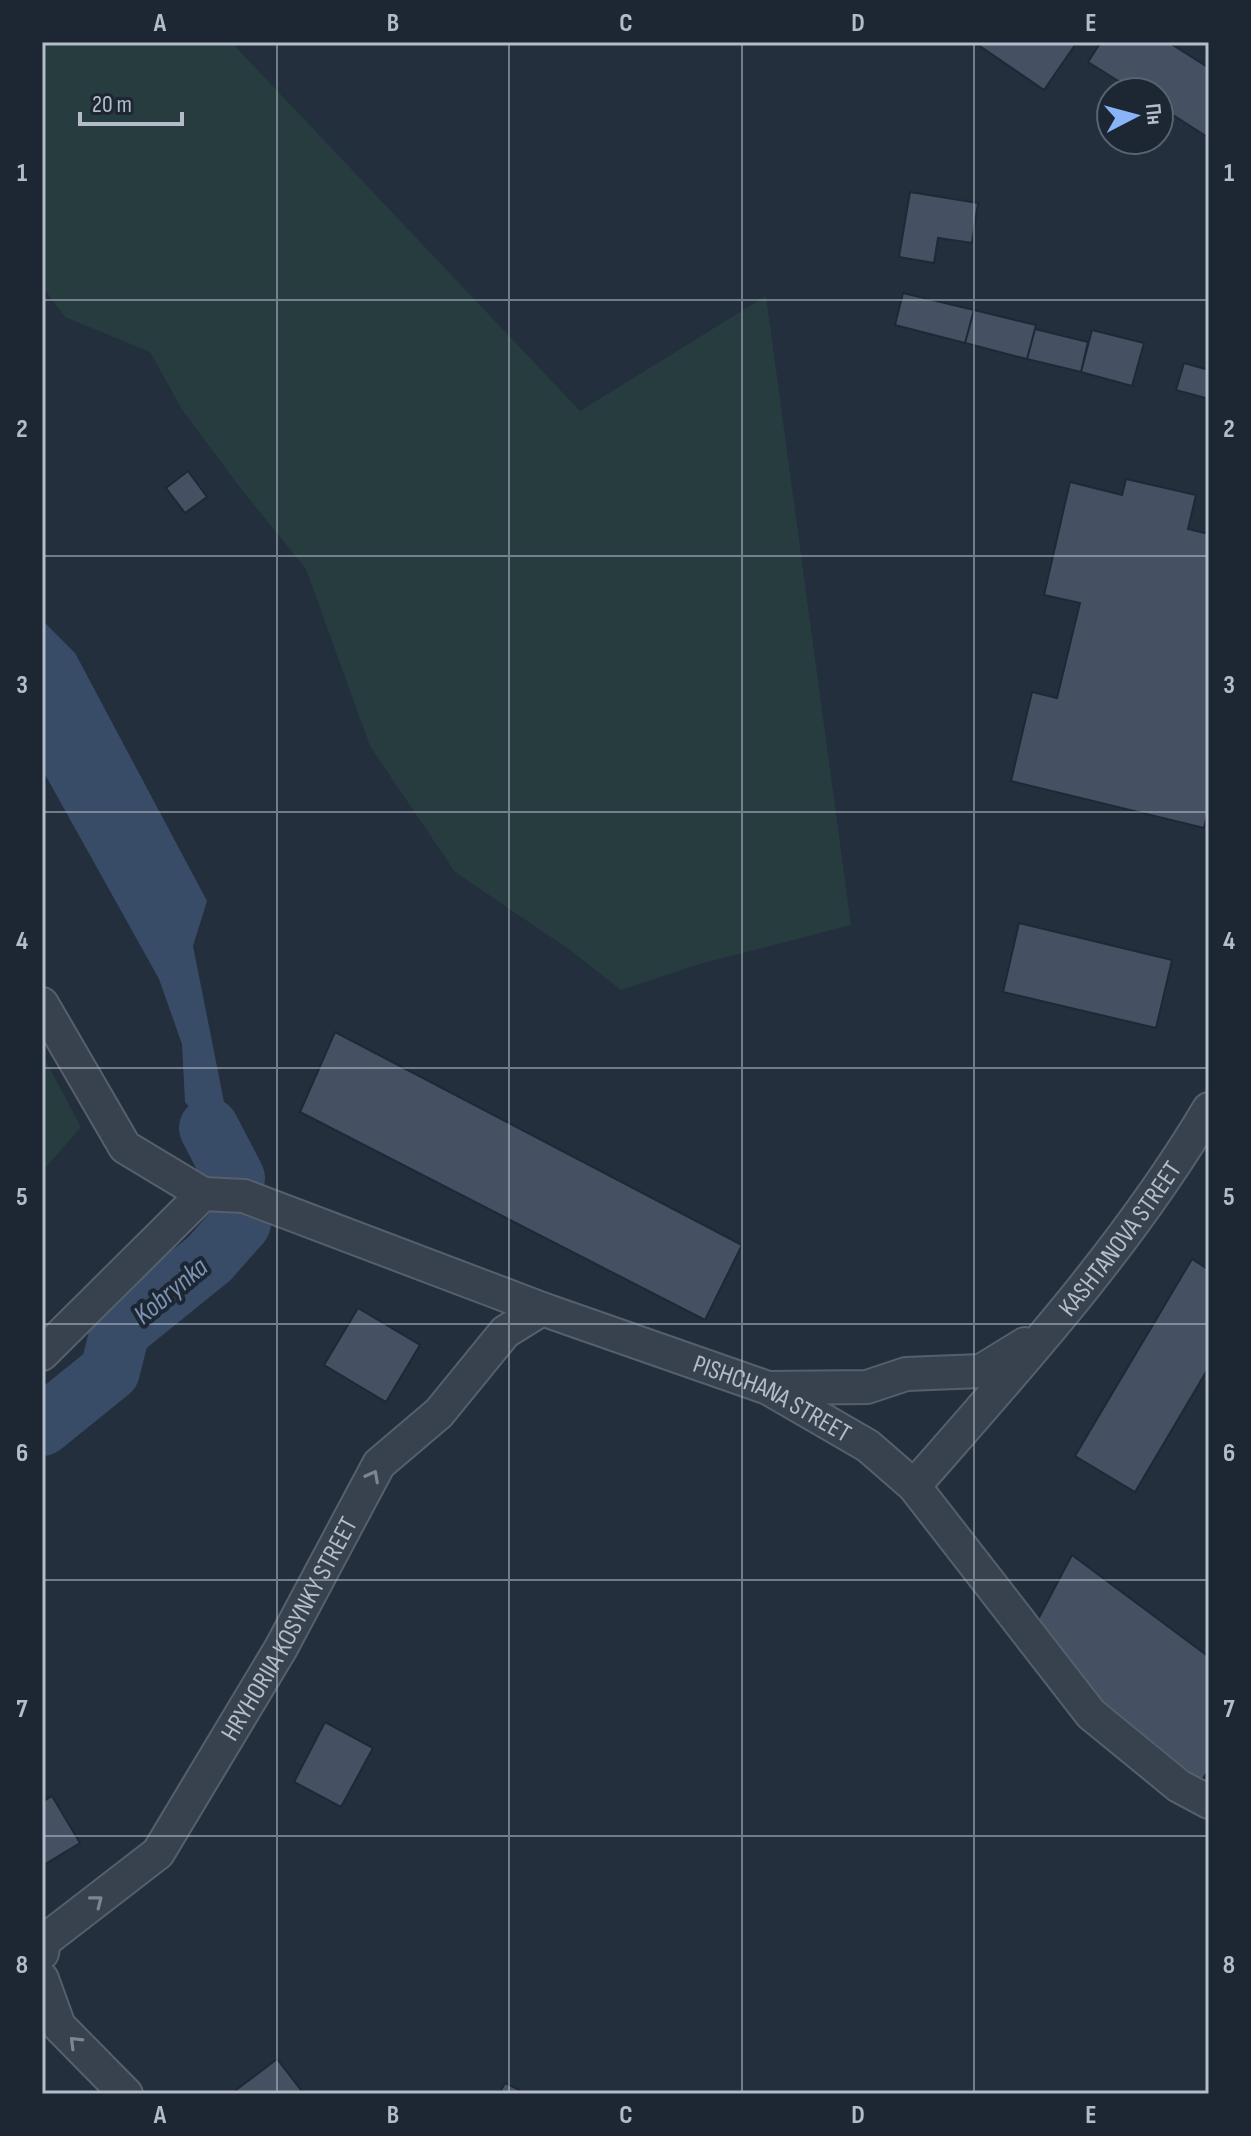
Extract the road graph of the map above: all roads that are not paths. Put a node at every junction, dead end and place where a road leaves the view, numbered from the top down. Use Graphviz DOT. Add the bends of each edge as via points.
graph roads {
  1 [pos="42,1004"];
  2 [pos="1209,1109"];
  3 [pos="203,1194"];
  4 [pos="542,1309"];
  5 [pos="1055,1325"];
  6 [pos="42,1354"];
  7 [pos="768,1388"];
  8 [pos="914,1486"];
  9 [pos="1209,1802"];
  10 [pos="42,1953"];
  11 [pos="42,1979"];
  12 [pos="126,2094"];
  1 -- 3 [label="street, PISHCHANA STREET" via="125,1147"];
  2 -- 5 [label="street, KASHTANOVA STREET" via="1175,1167"];
  3 -- 4 [label="street, PISHCHANA STREET" via="244,1196"];
  3 -- 6 [label="street"];
  4 -- 7 [label="street, PISHCHANA STREET"];
  10 -- 4 [label="street, HRYHORIIA KOSYNKY STREET, one-way" via="44,1941 158,1853 281,1648 379,1464 439,1413 505,1332"];
  5 -- 7 [label="street, KASHTANOVA STREET" via="981,1371 906,1374 867,1387"];
  5 -- 8 [label="street, KASHTANOVA STREET"];
  7 -- 8 [label="street, PISHCHANA STREET" via="868,1446"];
  8 -- 9 [label="street, PISHCHANA STREET" via="1091,1714 1179,1786"];
  12 -- 11 [label="street, one-way" via="59,2026"];
}
